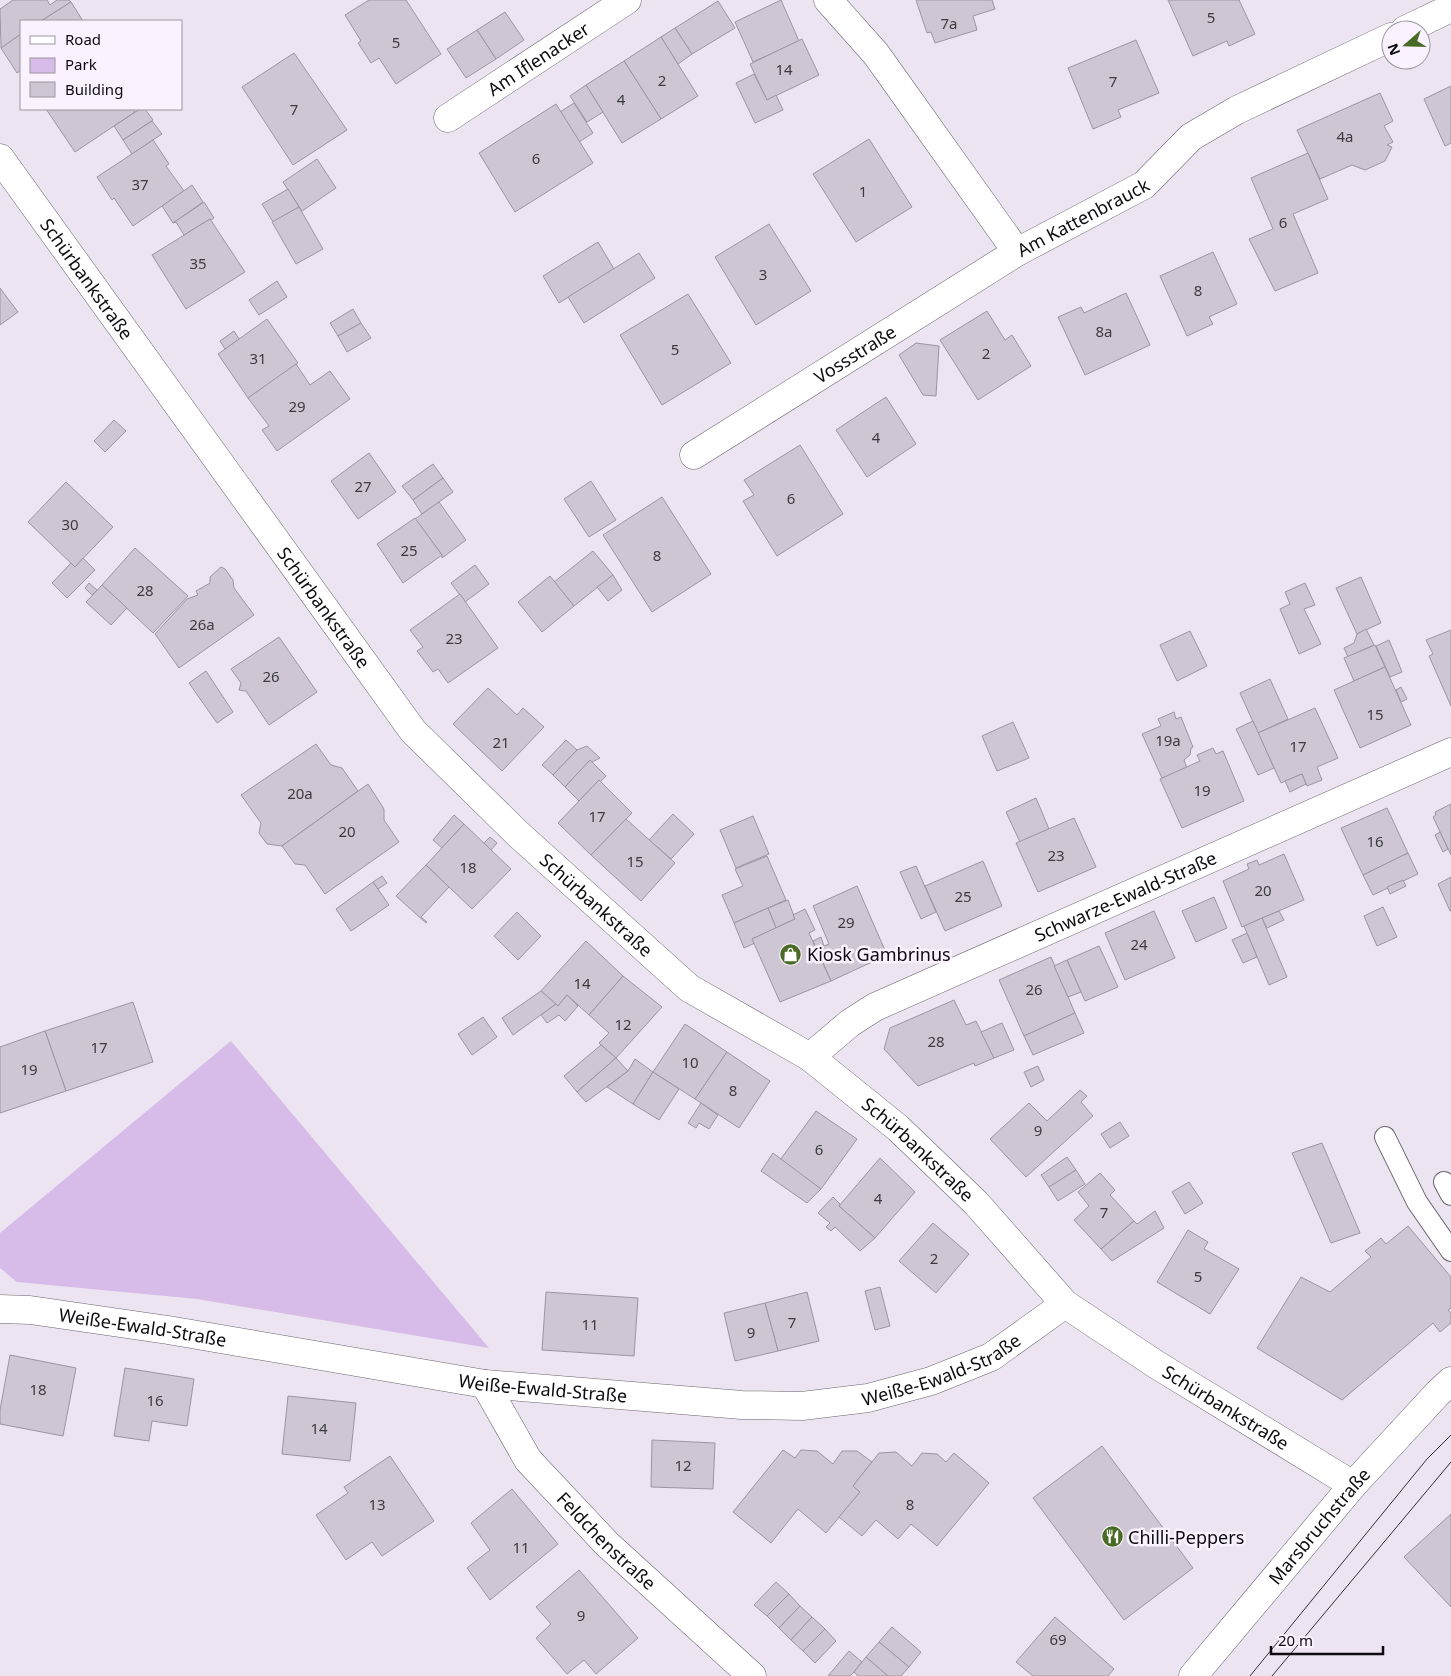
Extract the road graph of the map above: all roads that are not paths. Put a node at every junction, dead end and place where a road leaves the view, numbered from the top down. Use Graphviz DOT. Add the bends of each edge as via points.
graph roads {
  1 [pos="627,0"];
  2 [pos="828,0"];
  3 [pos="1451,8"];
  4 [pos="1426,20"];
  5 [pos="1381,42"];
  6 [pos="448,118"];
  7 [pos="0,158"];
  8 [pos="1017,252"];
  9 [pos="694,455"];
  10 [pos="1451,752"];
  11 [pos="810,1057"];
  12 [pos="1385,1137"];
  13 [pos="1451,1251"];
  14 [pos="1065,1304"];
  15 [pos="0,1309"];
  16 [pos="1451,1381"];
  17 [pos="485,1384"];
  18 [pos="1353,1485"];
  19 [pos="752,1676"];
  20 [pos="1193,1676"];
  1 -- 6 [label="street, Am Iflenacker"];
  2 -- 8 [label="street, Am Kattenbrauck" via="876,54"];
  3 -- 4 [label="street"];
  5 -- 8 [label="street, Am Kattenbrauck" via="1199,132 1144,185"];
  7 -- 11 [label="street, Schürbankstraße" via="413,731 518,834 689,988"];
  8 -- 9 [label="street, Vossstraße"];
  10 -- 11 [label="street, Schwarze-Ewald-Straße" via="875,1007 850,1023"];
  11 -- 14 [label="street, Schürbankstraße" via="898,1128 976,1203"];
  12 -- 13 [label="lane" via="1417,1202"];
  14 -- 17 [label="street, Weiße-Ewald-Straße" via="991,1357 932,1381 868,1398 802,1406 742,1405"];
  14 -- 18 [label="street, Schürbankstraße" via="1157,1365"];
  15 -- 17 [label="street, Weiße-Ewald-Straße" via="30,1310 168,1330"];
  16 -- 18 [label="street, Marsbruchstraße"];
  17 -- 19 [label="street, Feldchenstraße" via="528,1460 607,1544"];
  18 -- 20 [label="street, Marsbruchstraße"];
}
